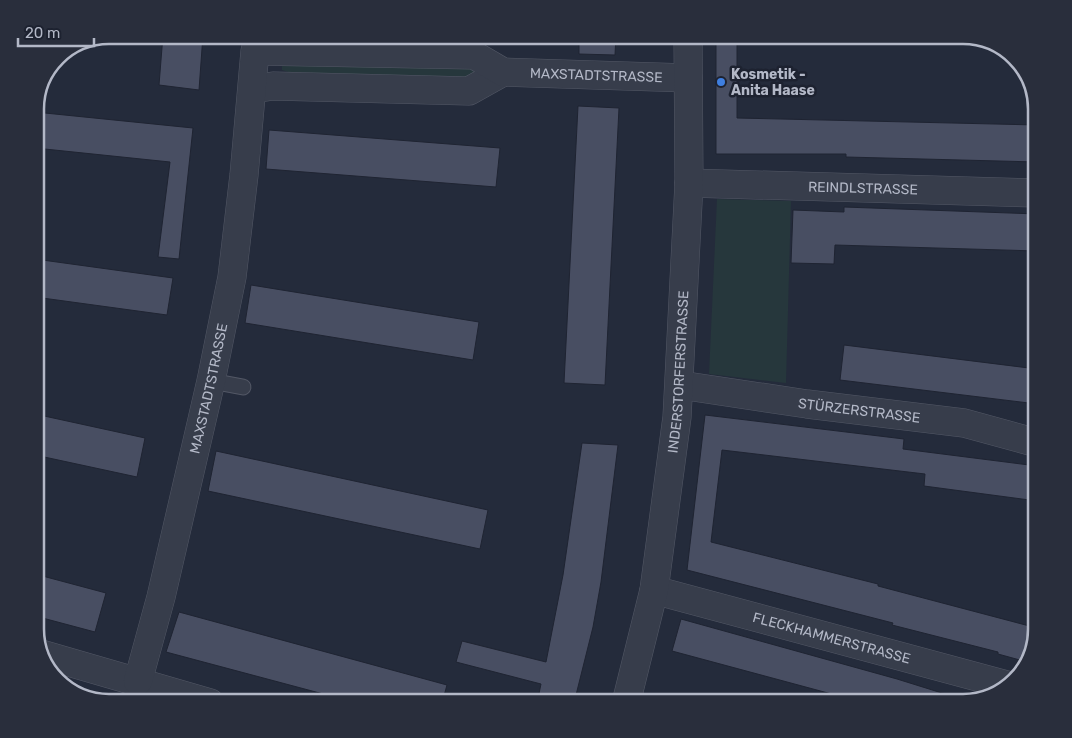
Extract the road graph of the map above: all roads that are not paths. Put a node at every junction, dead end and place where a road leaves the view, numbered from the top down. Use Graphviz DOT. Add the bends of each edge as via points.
graph roads {
  1 [pos="688,44"];
  2 [pos="503,72"];
  3 [pos="688,78"];
  4 [pos="252,89"];
  5 [pos="689,183"];
  6 [pos="1028,193"];
  7 [pos="211,381"];
  8 [pos="680,386"];
  9 [pos="243,387"];
  10 [pos="1028,441"];
  11 [pos="654,590"];
  12 [pos="50,656"];
  13 [pos="138,681"];
  14 [pos="999,683"];
  15 [pos="176,694"];
  16 [pos="628,694"];
  1 -- 3 [label="street, INDERSTORFERSTRASSE"];
  2 -- 3 [label="street, MAXSTADTSTRASSE"];
  2 -- 4 [label="street" via="470,91 273,86"];
  2 -- 4 [label="street, MAXSTADTSTRASSE" via="474,55 255,51"];
  3 -- 5 [label="street, INDERSTORFERSTRASSE"];
  4 -- 7 [label="street, MAXSTADTSTRASSE" via="232,276"];
  5 -- 6 [label="street, REINDLSTRASSE"];
  5 -- 8 [label="street, INDERSTORFERSTRASSE"];
  7 -- 9 [label="lane"];
  7 -- 13 [label="street, MAXSTADTSTRASSE" via="162,597"];
  8 -- 10 [label="street, STÜRZERSTRASSE" via="964,423"];
  8 -- 11 [label="street, INDERSTORFERSTRASSE"];
  11 -- 14 [label="street, FLECKHAMMERSTRASSE"];
  11 -- 16 [label="street, INDERSTORFERSTRASSE"];
  12 -- 13 [label="street"];
  13 -- 15 [label="street"];
}
